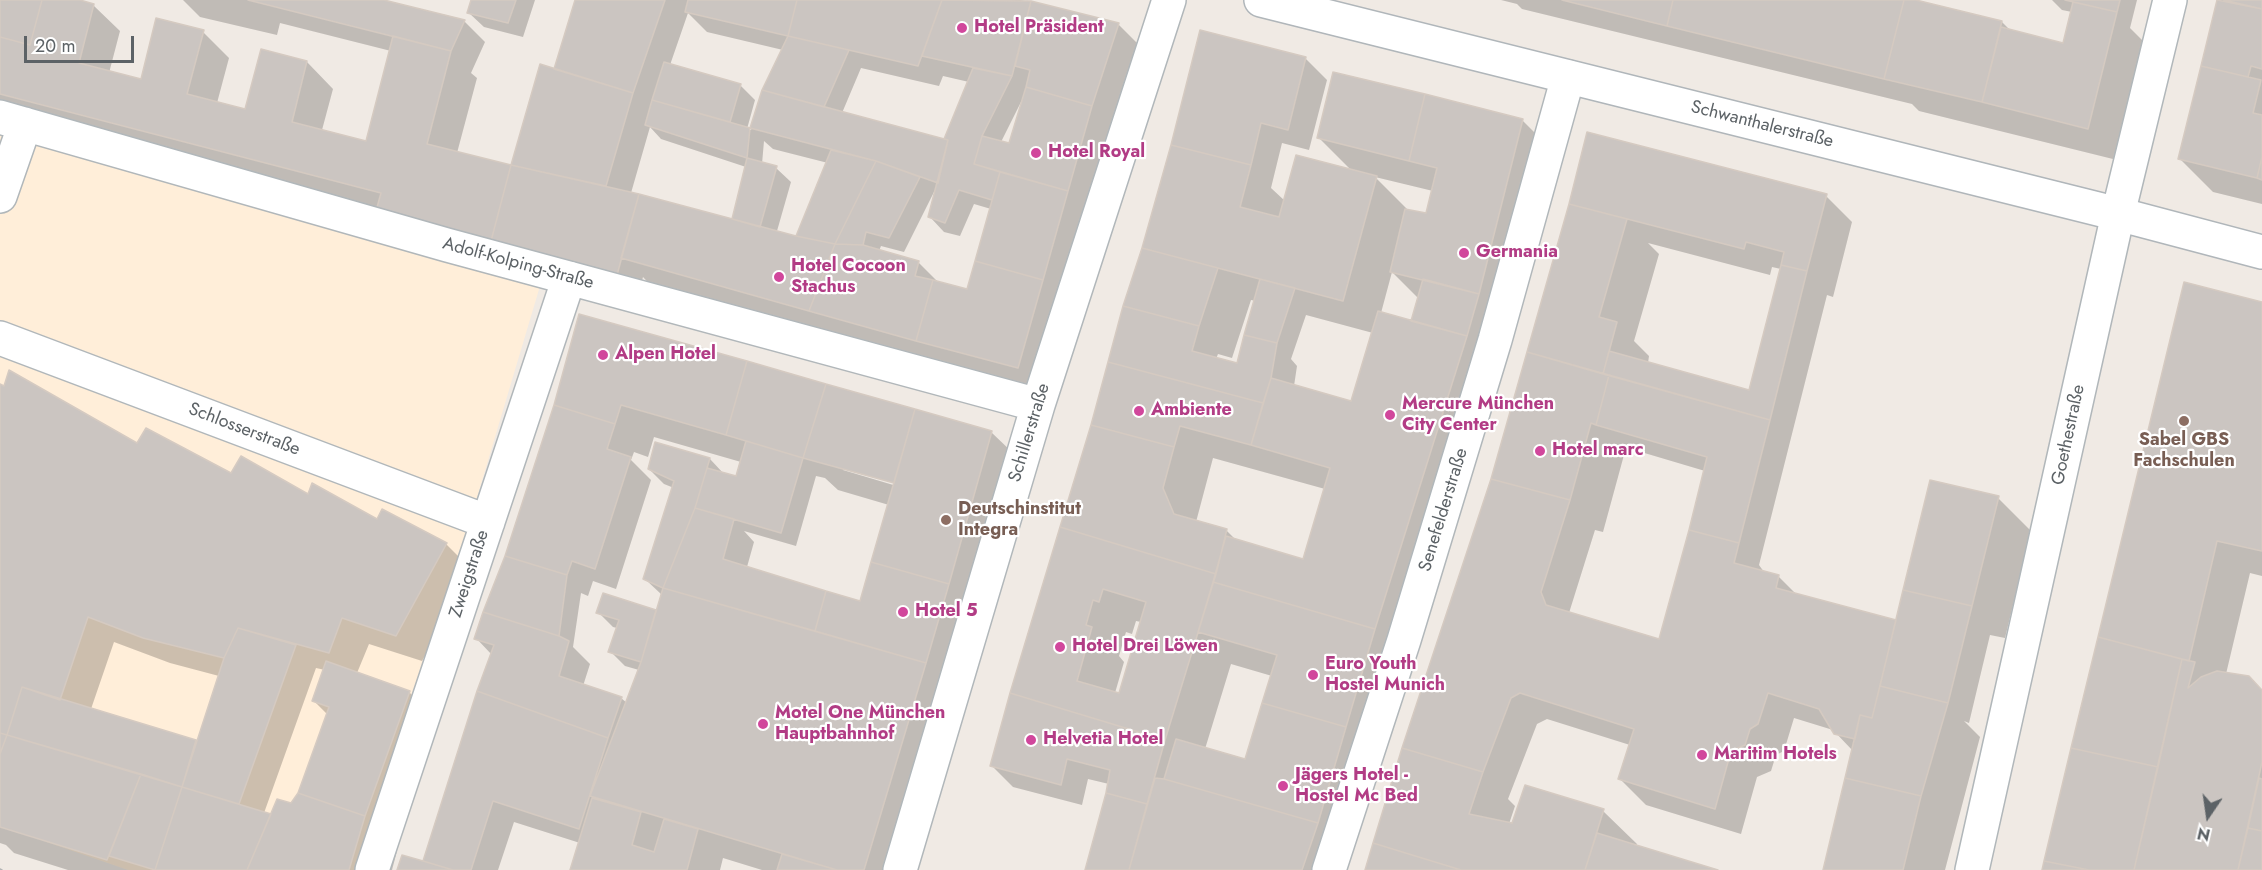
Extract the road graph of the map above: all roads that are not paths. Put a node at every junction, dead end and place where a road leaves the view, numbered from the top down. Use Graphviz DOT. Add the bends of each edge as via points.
graph roads {
  1 [pos="1169,0"];
  2 [pos="1261,0"];
  3 [pos="2170,0"];
  4 [pos="1568,77"];
  5 [pos="12,120"];
  6 [pos="0,196"];
  7 [pos="2118,214"];
  8 [pos="2262,252"];
  9 [pos="568,278"];
  10 [pos="0,338"];
  11 [pos="1038,405"];
  12 [pos="488,522"];
  13 [pos="372,870"];
  14 [pos="900,870"];
  15 [pos="1329,870"];
  16 [pos="1972,870"];
  1 -- 11 [label="street, Schillerstraße"];
  2 -- 4 [label="street, Schwanthalerstraße"];
  3 -- 7 [label="street, Goethestraße"];
  4 -- 7 [label="street, Schwanthalerstraße"];
  4 -- 15 [label="street, Senefelderstraße" via="1495,340"];
  5 -- 6 [label="street"];
  5 -- 9 [label="street, Adolf-Kolping-Straße"];
  7 -- 8 [label="street, Schwanthalerstraße"];
  7 -- 16 [label="street, Goethestraße"];
  9 -- 11 [label="street, Adolf-Kolping-Straße"];
  9 -- 12 [label="street, Zweigstraße"];
  10 -- 12 [label="street, Schlosserstraße"];
  11 -- 14 [label="street, Schillerstraße"];
  12 -- 13 [label="street, Zweigstraße"];
}
